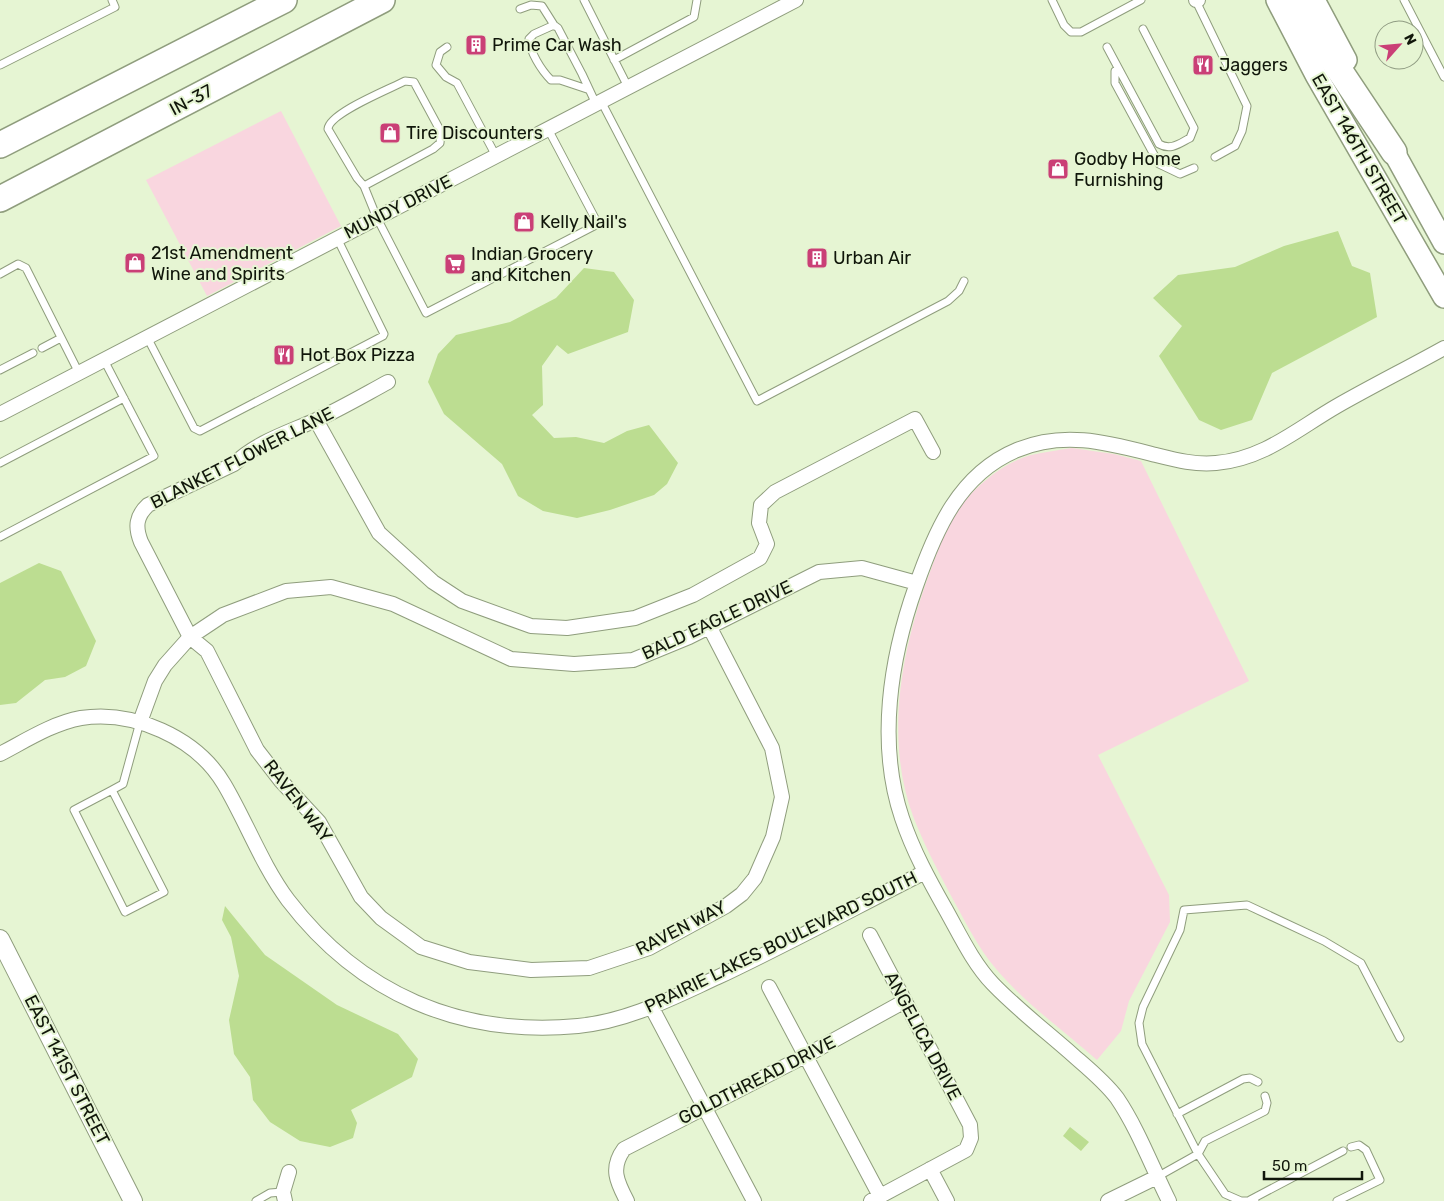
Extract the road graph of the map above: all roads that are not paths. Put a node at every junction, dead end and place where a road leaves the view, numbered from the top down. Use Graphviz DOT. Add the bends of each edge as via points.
graph roads {
  1 [pos="112,0"];
  2 [pos="284,0"];
  3 [pos="382,0"];
  4 [pos="584,0"];
  5 [pos="697,0"];
  6 [pos="796,0"];
  7 [pos="1052,0"];
  8 [pos="1141,0"];
  9 [pos="1196,0"];
  10 [pos="1277,0"];
  11 [pos="1297,0"];
  12 [pos="1314,0"];
  13 [pos="1404,0"];
  14 [pos="520,9"];
  15 [pos="554,25"];
  16 [pos="1143,29"];
  17 [pos="447,47"];
  18 [pos="1107,47"];
  19 [pos="614,60"];
  20 [pos="0,65"];
  21 [pos="1118,69"];
  22 [pos="1444,77"];
  23 [pos="628,87"];
  24 [pos="587,89"];
  25 [pos="598,103"];
  26 [pos="548,129"];
  27 [pos="0,144"];
  28 [pos="1394,152"];
  29 [pos="496,156"];
  30 [pos="1215,157"];
  31 [pos="1194,168"];
  32 [pos="364,186"];
  33 [pos="0,199"];
  34 [pos="378,218"];
  35 [pos="337,238"];
  36 [pos="1444,243"];
  37 [pos="0,274"];
  38 [pos="964,280"];
  39 [pos="1444,298"];
  40 [pos="147,337"];
  41 [pos="62,338"];
  42 [pos="42,348"];
  43 [pos="1444,348"];
  44 [pos="33,353"];
  45 [pos="104,360"];
  46 [pos="0,370"];
  47 [pos="79,373"];
  48 [pos="388,382"];
  49 [pos="124,398"];
  50 [pos="0,414"];
  51 [pos="316,420"];
  52 [pos="933,452"];
  53 [pos="0,463"];
  54 [pos="0,537"];
  55 [pos="917,582"];
  56 [pos="709,626"];
  57 [pos="190,637"];
  58 [pos="140,722"];
  59 [pos="0,754"];
  60 [pos="112,790"];
  61 [pos="925,872"];
  62 [pos="870,935"];
  63 [pos="0,938"];
  64 [pos="769,987"];
  65 [pos="905,1001"];
  66 [pos="652,1008"];
  67 [pos="1400,1038"];
  68 [pos="807,1055"];
  69 [pos="1258,1082"];
  70 [pos="1265,1096"];
  71 [pos="705,1108"];
  72 [pos="1177,1114"];
  73 [pos="1351,1147"];
  74 [pos="1343,1151"];
  75 [pos="1198,1154"];
  76 [pos="930,1169"];
  77 [pos="289,1172"];
  78 [pos="1157,1177"];
  79 [pos="284,1197"];
  80 [pos="875,1198"];
  81 [pos="134,1201"];
  82 [pos="256,1201"];
  83 [pos="627,1201"];
  84 [pos="754,1201"];
  85 [pos="947,1201"];
  86 [pos="1108,1201"];
  87 [pos="1169,1201"];
  88 [pos="1253,1201"];
  89 [pos="1337,1201"];
  1 -- 20 [label="lane" via="115,7"];
  2 -- 27 [label="highway"];
  3 -- 33 [label="highway, IN-37"];
  4 -- 19 [label="lane"];
  5 -- 19 [label="lane" via="694,17"];
  6 -- 23 [label="street, MUNDY DRIVE"];
  7 -- 8 [label="lane" via="1071,32 1082,32"];
  9 -- 30 [label="lane" via="1247,106 1235,146"];
  10 -- 39 [label="main road, EAST 146TH STREET" via="1316,75"];
  11 -- 28 [label="highway"];
  12 -- 28 [label="main road, EAST 146TH STREET"];
  13 -- 22 [label="lane"];
  14 -- 15 [label="lane" via="542,6"];
  15 -- 24 [label="lane" via="578,66"];
  15 -- 24 [label="lane" via="534,34 529,39 530,46 551,80"];
  16 -- 21 [label="lane" via="1194,128 1190,138 1173,147 1165,148 1159,144"];
  17 -- 29 [label="lane" via="440,52 436,64 446,77 457,83"];
  18 -- 21 [label="lane"];
  19 -- 23 [label="lane"];
  21 -- 31 [label="lane" via="1115,83 1159,164 1180,174"];
  23 -- 25 [label="street, MUNDY DRIVE"];
  24 -- 25 [label="lane"];
  25 -- 26 [label="street, MUNDY DRIVE"];
  25 -- 38 [label="lane" via="757,401 948,300"];
  26 -- 29 [label="street, MUNDY DRIVE"];
  26 -- 34 [label="lane" via="598,224 426,314"];
  28 -- 36 [label="main road, EAST 146TH STREET"];
  29 -- 34 [label="street, MUNDY DRIVE"];
  32 -- 32 [label="lane" via="332,137 328,124 347,110 405,81 414,82 441,132 440,143"];
  32 -- 34 [label="lane"];
  34 -- 35 [label="street, MUNDY DRIVE"];
  35 -- 40 [label="street, MUNDY DRIVE"];
  35 -- 40 [label="lane" via="384,336 200,431 194,428"];
  37 -- 41 [label="lane" via="18,264 26,268"];
  40 -- 45 [label="street, MUNDY DRIVE"];
  41 -- 42 [label="lane"];
  41 -- 47 [label="lane"];
  43 -- 55 [label="street" via="1336,406 1277,444 1238,459 1196,464 1083,439 1053,440 1017,450 988,466 957,497 940,526"];
  44 -- 46 [label="lane"];
  45 -- 47 [label="street, MUNDY DRIVE"];
  45 -- 49 [label="lane"];
  47 -- 50 [label="street, MUNDY DRIVE"];
  48 -- 51 [label="street, BLANKET FLOWER LANE"];
  49 -- 53 [label="lane"];
  49 -- 54 [label="lane" via="154,456"];
  51 -- 52 [label="street" via="379,533 433,582 472,606 531,626 567,628 635,618 693,595 760,558 767,544 759,523 761,505 775,492 915,419"];
  51 -- 57 [label="street, BLANKET FLOWER LANE" via="272,438 234,464 141,511 138,533"];
  55 -- 56 [label="street, BALD EAGLE DRIVE" via="862,568 819,572"];
  55 -- 61 [label="street" via="896,657 889,742 901,816"];
  56 -- 57 [label="street, BALD EAGLE DRIVE" via="633,660 574,664 511,659 393,604 331,587 286,591 223,615"];
  56 -- 57 [label="street, RAVEN WAY" via="772,748 782,797 773,837 755,878 726,906 649,948 590,968 531,970 469,962 421,947 381,918 361,897 319,822 257,750 207,651"];
  57 -- 58 [label="street, BALD EAGLE DRIVE" via="155,681"];
  58 -- 59 [label="street, PRAIRIE LAKES BOULEVARD SOUTH" via="122,718 80,718 59,724"];
  58 -- 60 [label="lane" via="123,784"];
  58 -- 66 [label="street, PRAIRIE LAKES BOULEVARD SOUTH" via="172,736 205,761 222,780 274,879 302,917 338,955 384,986 429,1008 456,1016 527,1028 581,1026 616,1020"];
  60 -- 60 [label="lane" via="164,892 125,912 74,810"];
  61 -- 66 [label="street, PRAIRIE LAKES BOULEVARD SOUTH"];
  61 -- 78 [label="street" via="985,976 1094,1073 1118,1100"];
  62 -- 65 [label="street, ANGELICA DRIVE"];
  63 -- 81 [label="street, EAST 141ST STREET"];
  64 -- 68 [label="street"];
  65 -- 68 [label="street, GOLDTHREAD DRIVE"];
  65 -- 76 [label="street, ANGELICA DRIVE" via="970,1125 971,1138 966,1150"];
  66 -- 71 [label="street"];
  67 -- 72 [label="lane" via="1361,964 1324,941 1247,905 1184,910 1180,930 1138,1023 1142,1044"];
  68 -- 71 [label="street, GOLDTHREAD DRIVE"];
  68 -- 80 [label="street"];
  69 -- 72 [label="lane" via="1243,1079"];
  70 -- 75 [label="lane" via="1265,1111 1205,1141"];
  71 -- 83 [label="street, GOLDTHREAD DRIVE" via="624,1149 616,1164 616,1180"];
  71 -- 84 [label="street"];
  72 -- 75 [label="lane"];
  73 -- 89 [label="lane" via="1359,1145 1366,1150 1380,1180"];
  74 -- 88 [label="lane"];
  75 -- 78 [label="lane"];
  75 -- 88 [label="lane" via="1225,1194"];
  76 -- 80 [label="street"];
  76 -- 85 [label="street"];
  77 -- 79 [label="street"];
  78 -- 86 [label="street"];
  78 -- 87 [label="street"];
  79 -- 82 [label="lane" via="270,1193"];
}
